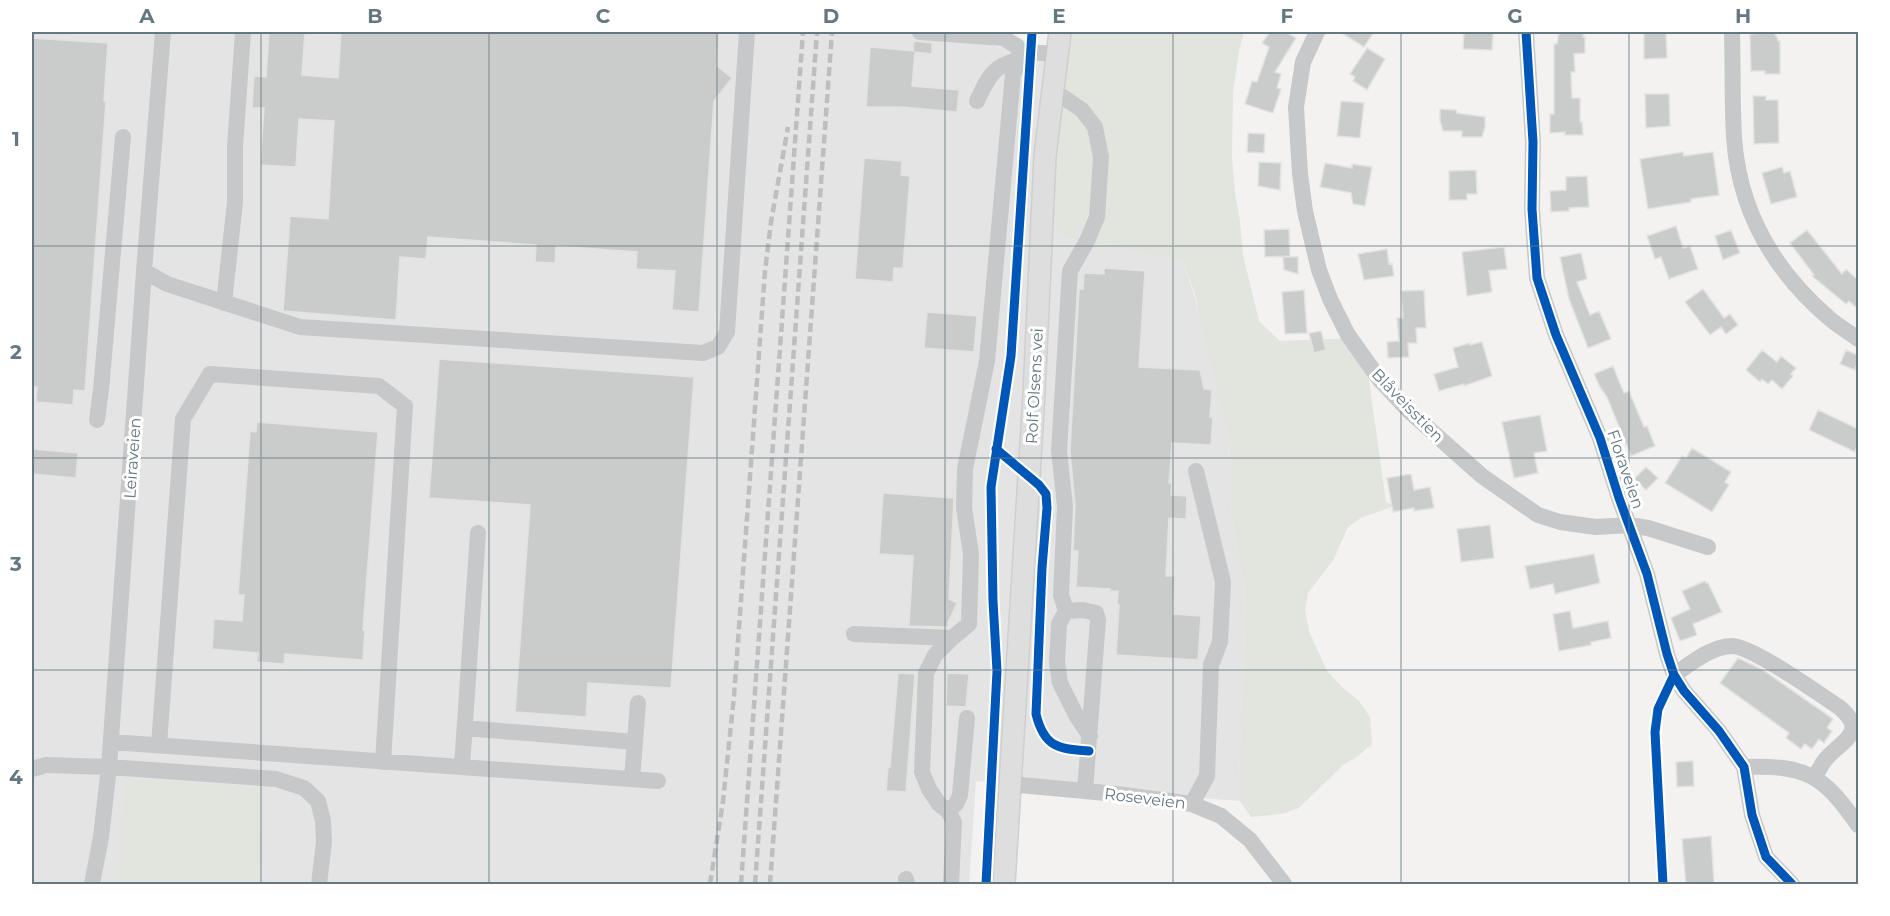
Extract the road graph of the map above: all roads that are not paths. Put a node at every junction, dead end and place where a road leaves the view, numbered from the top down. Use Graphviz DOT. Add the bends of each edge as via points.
graph roads {
  1 [pos="163,32"];
  2 [pos="243,32"];
  3 [pos="747,32"];
  4 [pos="920,32"];
  5 [pos="1060,32"];
  6 [pos="1317,32"];
  7 [pos="1526,32"];
  8 [pos="1732,32"];
  9 [pos="1056,54"];
  10 [pos="1022,59"];
  11 [pos="1052,89"];
  12 [pos="977,101"];
  13 [pos="123,137"];
  14 [pos="144,271"];
  15 [pos="224,303"];
  16 [pos="1858,339"];
  17 [pos="97,420"];
  18 [pos="1196,471"];
  19 [pos="1630,525"];
  20 [pos="478,532"];
  21 [pos="1708,547"];
  22 [pos="1066,611"];
  23 [pos="854,634"];
  24 [pos="952,638"];
  25 [pos="1674,675"];
  26 [pos="638,703"];
  27 [pos="967,718"];
  28 [pos="465,728"];
  29 [pos="1090,736"];
  30 [pos="111,742"];
  31 [pos="635,742"];
  32 [pos="159,745"];
  33 [pos="383,762"];
  34 [pos="462,766"];
  35 [pos="109,767"];
  36 [pos="1743,767"];
  37 [pos="32,769"];
  38 [pos="1815,777"];
  39 [pos="632,779"];
  40 [pos="658,781"];
  41 [pos="1009,784"];
  42 [pos="1085,791"];
  43 [pos="1192,804"];
  44 [pos="948,811"];
  45 [pos="1858,825"];
  46 [pos="92,885"];
  47 [pos="320,885"];
  48 [pos="951,885"];
  49 [pos="1004,885"];
  50 [pos="1284,885"];
  51 [pos="1792,885"];
  1 -- 14 [label="street, Leiraveien"];
  2 -- 15 [label="street" via="235,147 236,202"];
  3 -- 15 [label="street" via="727,332 718,347 703,352 300,327"];
  4 -- 10 [label="street" via="1003,38 1017,46"];
  5 -- 9 [label="main road, Rolf Olsens vei"];
  6 -- 19 [label="street, Blåveisstien" via="1303,62 1298,87 1300,174 1319,270 1348,335 1380,380 1409,411 1482,476 1530,509 1560,522 1596,527"];
  7 -- 19 [label="street, Floraveien" via="1537,278"];
  8 -- 16 [label="street" via="1734,139 1747,207 1778,264 1829,319"];
  9 -- 10 [label="street" via="1031,52"];
  9 -- 11 [label="main road, Rolf Olsens vei"];
  10 -- 12 [label="street" via="1006,63 990,74"];
  10 -- 24 [label="street" via="1013,74 987,361 977,389 965,469 964,508 971,554 969,624"];
  11 -- 22 [label="street" via="1082,110 1095,127 1101,157 1097,217 1070,271 1059,451 1065,506 1061,595"];
  11 -- 41 [label="main road, Rolf Olsens vei"];
  13 -- 17 [label="street"];
  14 -- 15 [label="street" via="167,284"];
  14 -- 30 [label="street, Leiraveien"];
  18 -- 43 [label="street" via="1223,582 1220,642 1211,665 1207,776"];
  19 -- 21 [label="street, Blåveisstien"];
  19 -- 25 [label="street, Floraveien"];
  20 -- 28 [label="street"];
  22 -- 29 [label="street" via="1059,624 1060,683"];
  22 -- 29 [label="street" via="1096,613 1098,620"];
  23 -- 24 [label="street"];
  24 -- 44 [label="street" via="935,655 926,673 922,772 939,804"];
  25 -- 36 [label="street, Floraveien"];
  25 -- 38 [label="street" via="1712,652 1740,647 1839,707 1850,717 1852,732"];
  26 -- 31 [label="street"];
  27 -- 44 [label="street" via="960,795"];
  28 -- 31 [label="street"];
  28 -- 34 [label="street"];
  29 -- 42 [label="street"];
  30 -- 32 [label="street"];
  30 -- 35 [label="street, Leiraveien"];
  31 -- 39 [label="street"];
  32 -- 33 [label="street"];
  32 -- 33 [label="street" via="183,418 210,374 379,386 405,406"];
  33 -- 34 [label="street"];
  34 -- 39 [label="street"];
  35 -- 37 [label="street" via="46,765"];
  35 -- 46 [label="street, Leiraveien"];
  35 -- 47 [label="street" via="276,779 304,788 318,801 323,821"];
  36 -- 38 [label="street" via="1773,766"];
  36 -- 51 [label="street, Floraveien" via="1752,815 1766,857"];
  38 -- 45 [label="street" via="1827,785"];
  39 -- 40 [label="street"];
  41 -- 42 [label="street, Roseveien"];
  41 -- 49 [label="main road, Rolf Olsens vei"];
  42 -- 43 [label="street, Roseveien"];
  43 -- 50 [label="street, Roseveien" via="1221,816 1250,840"];
  44 -- 48 [label="street" via="954,822"];
}
